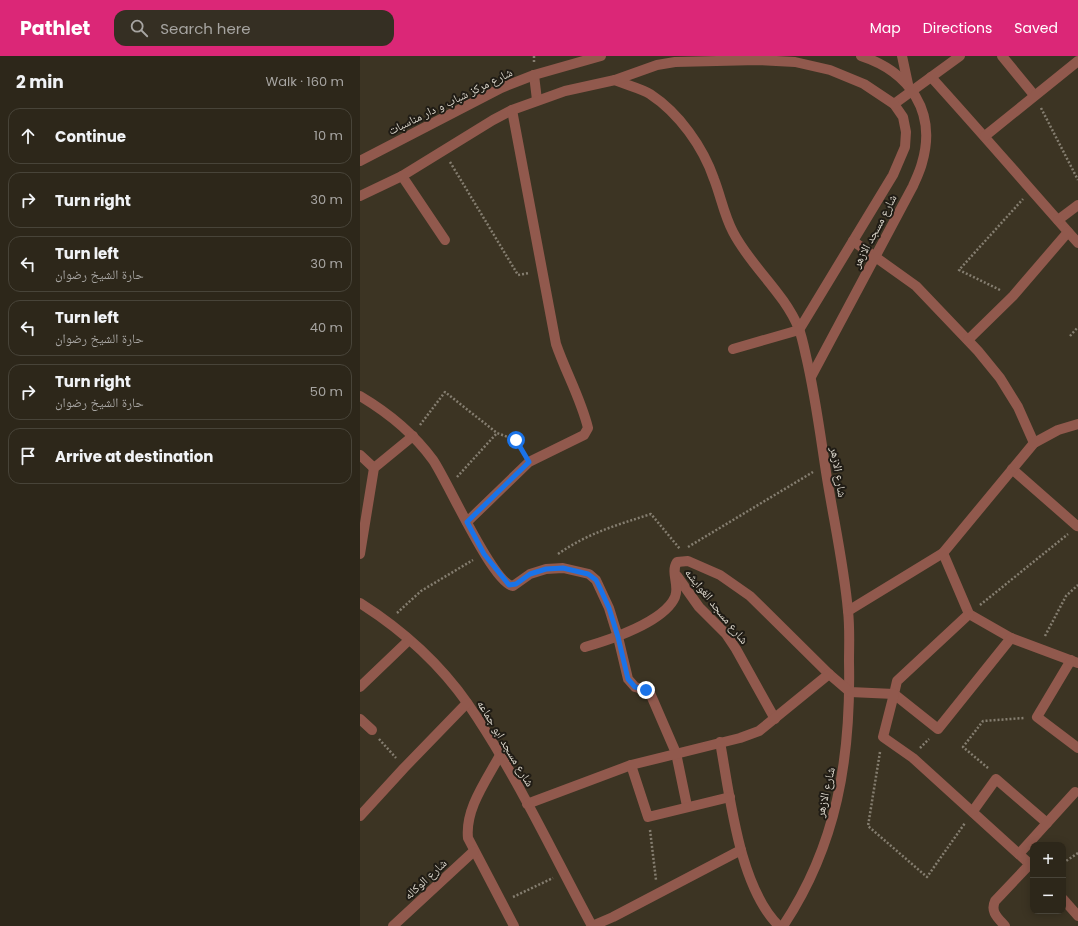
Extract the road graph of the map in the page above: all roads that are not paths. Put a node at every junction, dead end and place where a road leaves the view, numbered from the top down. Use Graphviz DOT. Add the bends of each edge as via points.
graph roads {
  1 [pos="600,56"];
  2 [pos="860,56"];
  3 [pos="902,56"];
  4 [pos="960,56"];
  5 [pos="1002,56"];
  6 [pos="758,58"];
  7 [pos="675,59"];
  8 [pos="1078,61"];
  9 [pos="534,75"];
  10 [pos="931,77"];
  11 [pos="615,80"];
  12 [pos="910,87"];
  13 [pos="1034,95"];
  14 [pos="537,100"];
  15 [pos="894,104"];
  16 [pos="512,110"];
  17 [pos="986,136"];
  18 [pos="360,161"];
  19 [pos="402,176"];
  20 [pos="360,196"];
  21 [pos="1078,205"];
  22 [pos="1058,220"];
  23 [pos="1068,232"];
  24 [pos="445,240"];
  25 [pos="853,241"];
  26 [pos="1078,243"];
  27 [pos="876,256"];
  28 [pos="799,330"];
  29 [pos="968,340"];
  30 [pos="733,349"];
  31 [pos="811,377"];
  32 [pos="362,400"];
  33 [pos="1078,424"];
  34 [pos="413,436"];
  35 [pos="1034,443"];
  36 [pos="360,455"];
  37 [pos="374,468"];
  38 [pos="1012,469"];
  39 [pos="467,522"];
  40 [pos="1077,526"];
  41 [pos="943,553"];
  42 [pos="360,554"];
  43 [pos="674,572"];
  44 [pos="360,603"];
  45 [pos="848,611"];
  46 [pos="969,614"];
  47 [pos="618,637"];
  48 [pos="1011,638"];
  49 [pos="409,640"];
  50 [pos="585,647"];
  51 [pos="1074,661"];
  52 [pos="829,674"];
  53 [pos="360,687"];
  54 [pos="850,692"];
  55 [pos="894,694"];
  56 [pos="467,703"];
  57 [pos="360,719"];
  58 [pos="775,719"];
  59 [pos="372,730"];
  60 [pos="720,742"];
  61 [pos="1078,748"];
  62 [pos="676,753"];
  63 [pos="500,756"];
  64 [pos="631,765"];
  65 [pos="1075,792"];
  66 [pos="730,797"];
  67 [pos="527,804"];
  68 [pos="687,806"];
  69 [pos="973,811"];
  70 [pos="360,816"];
  71 [pos="1047,823"];
  72 [pos="741,850"];
  73 [pos="474,851"];
  74 [pos="1019,854"];
  75 [pos="1030,863"];
  76 [pos="1030,867"];
  77 [pos="1066,902"];
  78 [pos="1078,916"];
  79 [pos="615,922"];
  80 [pos="399,924"];
  81 [pos="514,926"];
  82 [pos="592,926"];
  83 [pos="778,926"];
  84 [pos="783,926"];
  85 [pos="1005,926"];
  1 -- 9 [label="street, شارع مركز شباب و دار مناسبات"];
  2 -- 12 [label="street" via="888,69"];
  3 -- 12 [label="street, شارع مسجد الازهر"];
  4 -- 10 [label="street"];
  5 -- 13 [label="street"];
  6 -- 7 [label="street"];
  6 -- 15 [label="street" via="795,62 830,70 864,84"];
  7 -- 11 [label="street"];
  8 -- 13 [label="street"];
  9 -- 14 [label="street"];
  9 -- 18 [label="street, شارع مركز شباب و دار مناسبات" via="502,88"];
  10 -- 12 [label="street"];
  10 -- 17 [label="street"];
  11 -- 14 [label="street"];
  11 -- 28 [label="street, شارع الازهر" via="649,93 688,131 714,178 733,232 747,256 790,311"];
  12 -- 15 [label="street"];
  12 -- 27 [label="street, شارع مسجد الازهر" via="924,114 926,139 922,163 913,186"];
  13 -- 17 [label="street"];
  14 -- 16 [label="street"];
  15 -- 25 [label="street, شارع مسجد الازهر" via="903,117 905,147 893,175"];
  16 -- 19 [label="street"];
  16 -- 39 [label="street" via="556,344 579,398 588,428 584,435 529,462"];
  17 -- 22 [label="street"];
  19 -- 20 [label="street"];
  19 -- 24 [label="street"];
  21 -- 22 [label="street"];
  22 -- 23 [label="street"];
  23 -- 26 [label="street"];
  23 -- 29 [label="street" via="1013,296"];
  25 -- 27 [label="street"];
  25 -- 28 [label="street, شارع مسجد الازهر"];
  27 -- 29 [label="street" via="916,286"];
  27 -- 31 [label="street, شارع مسجد الازهر"];
  28 -- 30 [label="street"];
  28 -- 31 [label="street, شارع الازهر"];
  29 -- 35 [label="street" via="1000,378 1018,407"];
  31 -- 45 [label="street, شارع الازهر"];
  32 -- 34 [label="street"];
  33 -- 35 [label="street" via="1058,430"];
  34 -- 37 [label="street"];
  34 -- 39 [label="street" via="449,486"];
  35 -- 38 [label="street"];
  36 -- 37 [label="street"];
  37 -- 42 [label="street"];
  38 -- 40 [label="street"];
  38 -- 41 [label="street"];
  39 -- 47 [label="street" via="484,554 509,585 516,584 530,574 546,569 563,568 588,574 596,580"];
  41 -- 45 [label="street"];
  41 -- 46 [label="street"];
  43 -- 47 [label="street" via="677,586 671,603 638,628"];
  43 -- 52 [label="street" via="677,562 688,561 720,575 750,596"];
  43 -- 58 [label="street, شارع مسجد الغوايشه" via="699,606 726,634"];
  44 -- 49 [label="street, شارع مسجد ابو جماعه"];
  45 -- 54 [label="street, شارع الازهر"];
  46 -- 48 [label="street"];
  46 -- 55 [label="street" via="897,681"];
  47 -- 50 [label="street"];
  47 -- 62 [label="street" via="628,679 635,687 650,693"];
  48 -- 51 [label="street"];
  48 -- 55 [label="street" via="938,729"];
  49 -- 53 [label="street"];
  49 -- 56 [label="street, شارع مسجد ابو جماعه" via="440,670"];
  51 -- 61 [label="street" via="1037,717"];
  52 -- 54 [label="street"];
  52 -- 58 [label="street"];
  54 -- 55 [label="street"];
  54 -- 84 [label="street, شارع الازهر" via="847,748 836,810 812,876"];
  55 -- 69 [label="street" via="883,737 913,758"];
  56 -- 63 [label="street, شارع مسجد ابو جماعه"];
  56 -- 70 [label="street"];
  57 -- 59 [label="street"];
  58 -- 60 [label="street" via="759,731"];
  60 -- 62 [label="street"];
  60 -- 66 [label="street"];
  62 -- 64 [label="street"];
  62 -- 68 [label="street"];
  63 -- 67 [label="street, شارع مسجد ابو جماعه"];
  63 -- 73 [label="street" via="466,824 468,838"];
  64 -- 67 [label="street"];
  64 -- 68 [label="street" via="648,817"];
  65 -- 71 [label="street"];
  66 -- 68 [label="street"];
  66 -- 72 [label="street"];
  67 -- 82 [label="street, شارع مسجد ابو جماعه"];
  69 -- 71 [label="street" via="996,779"];
  69 -- 74 [label="street"];
  71 -- 74 [label="street"];
  72 -- 79 [label="street" via="657,893"];
  72 -- 83 [label="street" via="758,896 770,918"];
  73 -- 80 [label="street, شارع الوكاله"];
  73 -- 81 [label="street"];
  74 -- 75 [label="street"];
  76 -- 85 [label="street" via="995,901 995,915"];
  77 -- 78 [label="street"];
  79 -- 82 [label="street"];
}
